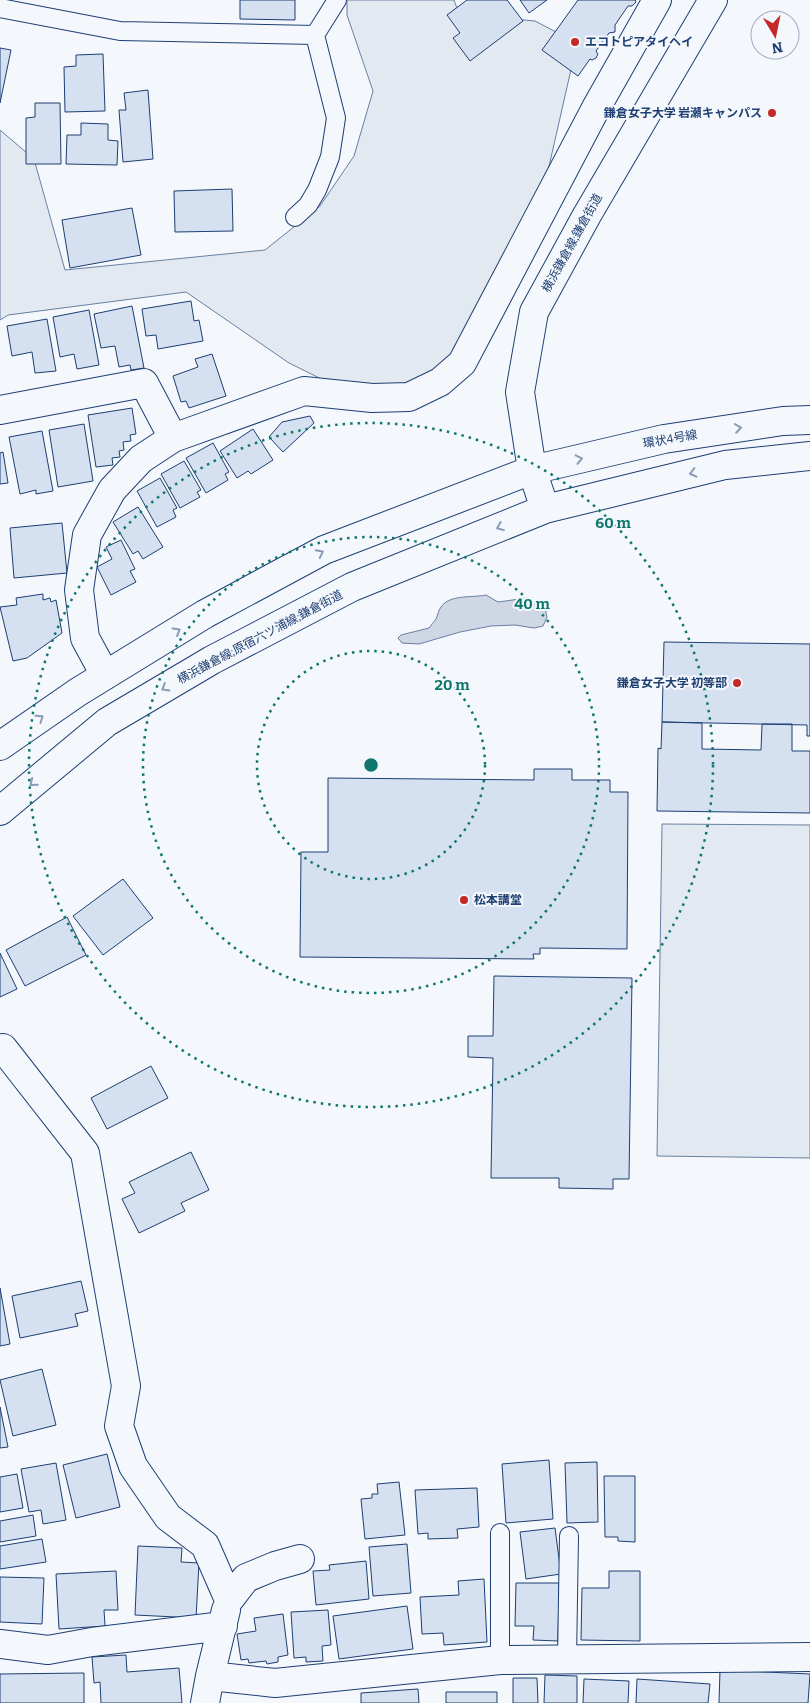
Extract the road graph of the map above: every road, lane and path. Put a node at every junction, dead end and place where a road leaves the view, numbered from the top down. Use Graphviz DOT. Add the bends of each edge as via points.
graph roads {
  1 [pos="336,0"];
  2 [pos="657,0"];
  3 [pos="713,0"];
  4 [pos="0,8"];
  5 [pos="315,35"];
  6 [pos="295,217"];
  7 [pos="0,410"];
  8 [pos="810,420"];
  9 [pos="173,438"];
  10 [pos="810,456"];
  11 [pos="532,470"];
  12 [pos="545,509"];
  13 [pos="106,675"];
  14 [pos="0,746"];
  15 [pos="0,811"];
  16 [pos="0,1049"];
  17 [pos="500,1533"];
  18 [pos="569,1536"];
  19 [pos="300,1559"];
  20 [pos="228,1600"];
  21 [pos="223,1626"];
  22 [pos="0,1644"];
  23 [pos="810,1657"];
  24 [pos="500,1660"];
  25 [pos="567,1660"];
  26 [pos="210,1676"];
  27 [pos="205,1703"];
  1 -- 5 [label="lane"];
  2 -- 9 [label="street" via="596,108 462,363 440,382 409,397 372,398 304,391"];
  3 -- 11 [label="street, 横浜鎌倉線;鎌倉街道" via="586,215 534,312 520,392"];
  4 -- 5 [label="lane" via="120,30"];
  5 -- 6 [label="lane" via="336,118 330,157 317,190"];
  7 -- 9 [label="street" via="144,383"];
  11 -- 8 [label="street, 環状4号線, one-way" via="664,439"];
  9 -- 13 [label="street" via="141,459 112,490 87,535 79,590 85,638"];
  10 -- 12 [label="street, one-way" via="725,465"];
  11 -- 12 [label="street, 横浜鎌倉線;鎌倉街道"];
  13 -- 11 [label="street, one-way" via="205,614 324,550"];
  12 -- 15 [label="street, 横浜鎌倉線;原宿六ツ浦線;鎌倉街道, one-way" via="352,587 212,660 108,722"];
  14 -- 13 [label="street, one-way"];
  16 -- 20 [label="street" via="4,1048 85,1153 126,1386 119,1426 134,1466 168,1517 205,1546"];
  17 -- 24 [label="lane"];
  18 -- 25 [label="lane"];
  19 -- 20 [label="street" via="246,1578"];
  20 -- 21 [label="street"];
  21 -- 22 [label="street" via="48,1650"];
  21 -- 26 [label="street"];
  23 -- 25 [label="street"];
  24 -- 25 [label="street"];
  24 -- 26 [label="street" via="275,1683"];
  26 -- 27 [label="street"];
}
